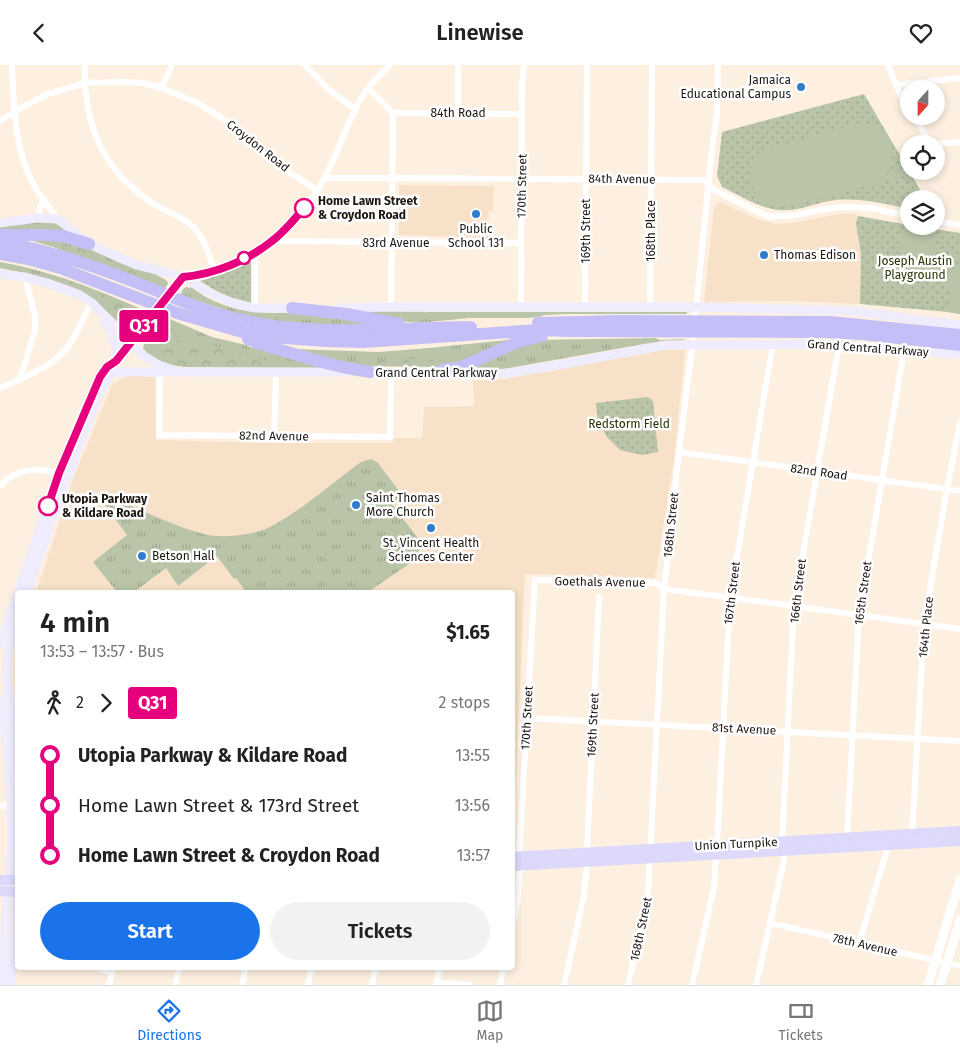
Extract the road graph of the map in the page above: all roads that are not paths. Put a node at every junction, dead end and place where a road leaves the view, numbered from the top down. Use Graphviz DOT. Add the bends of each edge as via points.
graph roads {
  1 [pos="12,65"];
  2 [pos="85,65"];
  3 [pos="172,65"];
  4 [pos="305,65"];
  5 [pos="390,65"];
  6 [pos="458,65"];
  7 [pos="524,65"];
  8 [pos="587,65"];
  9 [pos="652,65"];
  10 [pos="718,65"];
  11 [pos="888,65"];
  12 [pos="960,79"];
  13 [pos="84,83"];
  14 [pos="896,85"];
  15 [pos="161,88"];
  16 [pos="368,88"];
  17 [pos="900,92"];
  18 [pos="355,109"];
  19 [pos="14,112"];
  20 [pos="394,113"];
  21 [pos="458,113"];
  22 [pos="522,114"];
  23 [pos="0,121"];
  24 [pos="960,142"];
  25 [pos="945,143"];
  26 [pos="392,177"];
  27 [pos="522,178"];
  28 [pos="324,179"];
  29 [pos="586,179"];
  30 [pos="651,179"];
  31 [pos="708,186"];
  32 [pos="317,190"];
  33 [pos="43,200"];
  34 [pos="900,213"];
  35 [pos="37,218"];
  36 [pos="58,219"];
  37 [pos="945,222"];
  38 [pos="0,223"];
  39 [pos="960,225"];
  40 [pos="0,235"];
  41 [pos="272,241"];
  42 [pos="0,242"];
  43 [pos="392,243"];
  44 [pos="521,243"];
  45 [pos="90,244"];
  46 [pos="255,253"];
  47 [pos="0,254"];
  48 [pos="214,271"];
  49 [pos="0,273"];
  50 [pos="25,277"];
  51 [pos="183,277"];
  52 [pos="92,303"];
  53 [pos="391,307"];
  54 [pos="520,307"];
  55 [pos="586,307"];
  56 [pos="255,308"];
  57 [pos="650,308"];
  58 [pos="292,309"];
  59 [pos="695,311"];
  60 [pos="216,325"];
  61 [pos="960,325"];
  62 [pos="426,327"];
  63 [pos="570,331"];
  64 [pos="960,335"];
  65 [pos="692,342"];
  66 [pos="131,343"];
  67 [pos="773,343"];
  68 [pos="839,344"];
  69 [pos="960,345"];
  70 [pos="904,351"];
  71 [pos="960,354"];
  72 [pos="116,361"];
  73 [pos="114,372"];
  74 [pos="160,372"];
  75 [pos="179,372"];
  76 [pos="276,372"];
  77 [pos="370,372"];
  78 [pos="391,373"];
  79 [pos="434,374"];
  80 [pos="20,379"];
  81 [pos="0,388"];
  82 [pos="960,422"];
  83 [pos="274,436"];
  84 [pos="678,452"];
  85 [pos="752,462"];
  86 [pos="816,471"];
  87 [pos="63,475"];
  88 [pos="881,480"];
  89 [pos="0,486"];
  90 [pos="947,489"];
  91 [pos="960,491"];
  92 [pos="535,580"];
  93 [pos="664,589"];
  94 [pos="20,590"];
  95 [pos="28,590"];
  96 [pos="600,597"];
  97 [pos="730,597"];
  98 [pos="15,604"];
  99 [pos="794,606"];
  100 [pos="859,615"];
  101 [pos="924,625"];
  102 [pos="960,629"];
  103 [pos="15,630"];
  104 [pos="0,644"];
  105 [pos="0,699"];
  106 [pos="527,718"];
  107 [pos="593,721"];
  108 [pos="658,725"];
  109 [pos="723,728"];
  110 [pos="6,729"];
  111 [pos="788,732"];
  112 [pos="852,735"];
  113 [pos="917,739"];
  114 [pos="960,741"];
  115 [pos="15,764"];
  116 [pos="14,805"];
  117 [pos="0,806"];
  118 [pos="960,831"];
  119 [pos="912,834"];
  120 [pos="847,838"];
  121 [pos="960,841"];
  122 [pos="888,845"];
  123 [pos="783,846"];
  124 [pos="716,850"];
  125 [pos="651,853"];
  126 [pos="587,857"];
  127 [pos="516,861"];
  128 [pos="9,880"];
  129 [pos="960,880"];
  130 [pos="11,891"];
  131 [pos="515,913"];
  132 [pos="960,920"];
  133 [pos="770,923"];
  134 [pos="859,944"];
  135 [pos="11,958"];
  136 [pos="935,961"];
  137 [pos="947,963"];
  138 [pos="960,966"];
  139 [pos="113,970"];
  140 [pos="178,970"];
  141 [pos="245,970"];
  142 [pos="311,970"];
  143 [pos="375,970"];
  144 [pos="439,970"];
  145 [pos="503,970"];
  146 [pos="437,984"];
  147 [pos="3,985"];
  148 [pos="11,985"];
  149 [pos="109,985"];
  150 [pos="175,985"];
  151 [pos="242,985"];
  152 [pos="308,985"];
  153 [pos="372,985"];
  154 [pos="470,985"];
  155 [pos="500,985"];
  156 [pos="564,985"];
  157 [pos="628,985"];
  158 [pos="692,985"];
  159 [pos="756,985"];
  160 [pos="928,985"];
  161 [pos="940,985"];
  1 -- 19 [label="street"];
  2 -- 13 [label="street"];
  3 -- 15 [label="street"];
  4 -- 18 [label="street"];
  5 -- 16 [label="street"];
  6 -- 21 [label="street"];
  7 -- 22 [label="street, 170th Street"];
  8 -- 29 [label="street, 169th Street"];
  9 -- 30 [label="street, 168th Place"];
  10 -- 31 [label="street, 168th Street" via="717,115"];
  11 -- 14 [label="street"];
  12 -- 14 [label="street"];
  13 -- 15 [label="street, Croydon Road" via="123,81"];
  13 -- 19 [label="street, Croydon Road" via="48,94"];
  13 -- 48 [label="street" via="91,123 113,166 141,196 194,228 204,240"];
  14 -- 17 [label="street"];
  15 -- 32 [label="street, Croydon Road" via="194,101 222,118 276,164"];
  16 -- 18 [label="street"];
  16 -- 20 [label="street"];
  18 -- 28 [label="street"];
  19 -- 23 [label="street, Croydon Road"];
  19 -- 33 [label="street" via="23,158"];
  20 -- 21 [label="street, 84th Road"];
  20 -- 26 [label="street"];
  21 -- 22 [label="street, 84th Road"];
  22 -- 27 [label="street, 170th Street"];
  24 -- 25 [label="street"];
  26 -- 27 [label="street, 84th Avenue"];
  26 -- 28 [label="street, 84th Avenue"];
  26 -- 43 [label="street"];
  27 -- 29 [label="street, 84th Avenue"];
  27 -- 44 [label="street, 170th Street"];
  28 -- 32 [label="street"];
  29 -- 30 [label="street, 84th Avenue"];
  29 -- 55 [label="street, 169th Street"];
  30 -- 31 [label="street, 84th Avenue" via="703,180"];
  30 -- 57 [label="street, 168th Place"];
  31 -- 34 [label="street, 84th Avenue" via="769,217 839,207"];
  31 -- 59 [label="street, 168th Street"];
  32 -- 41 [label="street" via="308,204"];
  33 -- 35 [label="street"];
  33 -- 36 [label="street"];
  35 -- 36 [label="main road"];
  35 -- 38 [label="main road"];
  36 -- 45 [label="main road"];
  37 -- 39 [label="street"];
  40 -- 45 [label="highway" via="63,236"];
  41 -- 43 [label="street, 83rd Avenue"];
  41 -- 46 [label="street"];
  42 -- 62 [label="highway, Grand Central Parkway" via="62,256 219,314 254,323 358,330"];
  43 -- 44 [label="street, 83rd Avenue"];
  43 -- 53 [label="street"];
  44 -- 54 [label="street, 170th Street"];
  45 -- 51 [label="main road" via="137,265"];
  46 -- 48 [label="street"];
  46 -- 56 [label="street"];
  47 -- 60 [label="highway, Grand Central Parkway" via="60,268"];
  48 -- 51 [label="street"];
  49 -- 50 [label="main road, Grand Central Parkway"];
  50 -- 52 [label="main road, Grand Central Parkway" via="78,294"];
  50 -- 80 [label="street" via="35,330"];
  51 -- 56 [label="main road" via="227,301"];
  51 -- 66 [label="main road"];
  52 -- 66 [label="main road, Grand Central Parkway"];
  52 -- 72 [label="main road" via="108,326"];
  52 -- 80 [label="street" via="71,343 44,369"];
  53 -- 54 [label="main road"];
  53 -- 58 [label="main road"];
  54 -- 55 [label="main road"];
  55 -- 57 [label="main road"];
  56 -- 58 [label="main road"];
  57 -- 59 [label="main road"];
  58 -- 62 [label="highway"];
  59 -- 61 [label="main road" via="852,311"];
  59 -- 65 [label="street, 168th Street"];
  60 -- 63 [label="highway, Grand Central Parkway" via="249,334 363,342 539,330"];
  60 -- 77 [label="highway" via="257,343 346,369"];
  62 -- 64 [label="highway, Grand Central Parkway" via="560,321 804,321"];
  63 -- 69 [label="highway, Grand Central Parkway" via="825,332"];
  63 -- 79 [label="highway" via="515,343 458,368"];
  65 -- 67 [label="main road, Grand Central Parkway"];
  65 -- 79 [label="main road, Grand Central Parkway" via="507,373"];
  65 -- 84 [label="street, 168th Street"];
  66 -- 72 [label="main road"];
  66 -- 75 [label="main road, Grand Central Parkway" via="144,356"];
  67 -- 68 [label="main road, Grand Central Parkway"];
  67 -- 85 [label="street, 167th Street"];
  68 -- 70 [label="main road, Grand Central Parkway"];
  68 -- 86 [label="street, 166th Street"];
  70 -- 71 [label="main road, Grand Central Parkway"];
  70 -- 88 [label="street, 165th Street"];
  72 -- 73 [label="main road"];
  72 -- 87 [label="main road" via="107,367 97,382"];
  73 -- 74 [label="main road"];
  73 -- 87 [label="main road" via="102,388"];
  74 -- 75 [label="main road"];
  74 -- 83 [label="street, 82nd Avenue" via="159,435"];
  75 -- 76 [label="main road, Grand Central Parkway"];
  76 -- 77 [label="main road, Grand Central Parkway"];
  76 -- 83 [label="street"];
  77 -- 78 [label="main road, Grand Central Parkway"];
  78 -- 79 [label="main road, Grand Central Parkway"];
  78 -- 83 [label="street, 82nd Avenue" via="390,437"];
  80 -- 81 [label="street"];
  82 -- 90 [label="street, 164th Place"];
  84 -- 85 [label="street, 82nd Road"];
  84 -- 93 [label="street, 168th Street"];
  85 -- 86 [label="street, 82nd Road"];
  85 -- 97 [label="street, 167th Street"];
  86 -- 88 [label="street, 82nd Road"];
  86 -- 99 [label="street, 166th Street"];
  87 -- 89 [label="street" via="45,470 25,471"];
  87 -- 94 [label="main road"];
  87 -- 95 [label="main road"];
  88 -- 90 [label="street, 82nd Road"];
  88 -- 100 [label="street, 165th Street"];
  90 -- 91 [label="street, 82nd Road"];
  90 -- 101 [label="street, 164th Place"];
  92 -- 93 [label="street, Goethals Avenue" via="656,583"];
  92 -- 106 [label="street, 170th Street"];
  93 -- 97 [label="street, Goethals Avenue"];
  93 -- 108 [label="street, 168th Street"];
  96 -- 107 [label="street, 169th Street"];
  97 -- 99 [label="street, Goethals Avenue"];
  97 -- 109 [label="street, 167th Street"];
  98 -- 104 [label="main road"];
  99 -- 100 [label="street, Goethals Avenue"];
  99 -- 111 [label="street, 166th Street"];
  100 -- 101 [label="street, Goethals Avenue"];
  100 -- 112 [label="street, 165th Street"];
  101 -- 102 [label="street, Goethals Avenue"];
  101 -- 113 [label="street, 164th Place"];
  103 -- 110 [label="main road" via="7,660"];
  105 -- 110 [label="main road"];
  106 -- 107 [label="street, 81st Avenue"];
  106 -- 127 [label="street, 170th Street"];
  107 -- 108 [label="street, 81st Avenue"];
  107 -- 126 [label="street, 169th Street"];
  108 -- 109 [label="street, 81st Avenue"];
  108 -- 125 [label="street, 168th Street"];
  109 -- 111 [label="street, 81st Avenue"];
  109 -- 124 [label="street, 167th Street"];
  110 -- 115 [label="main road"];
  110 -- 116 [label="main road"];
  111 -- 112 [label="street, 81st Avenue"];
  111 -- 123 [label="street, 166th Street"];
  112 -- 113 [label="street, 81st Avenue"];
  112 -- 120 [label="street, 165th Street"];
  113 -- 114 [label="street, 81st Avenue"];
  113 -- 119 [label="street, 164th Place"];
  116 -- 117 [label="street"];
  116 -- 128 [label="main road"];
  118 -- 119 [label="main road, Union Turnpike"];
  119 -- 120 [label="main road, Union Turnpike"];
  120 -- 123 [label="main road, Union Turnpike"];
  121 -- 122 [label="main road, Union Turnpike"];
  122 -- 123 [label="main road, Union Turnpike"];
  122 -- 134 [label="street"];
  123 -- 124 [label="main road, Union Turnpike"];
  123 -- 133 [label="street, 166th Street" via="784,859"];
  124 -- 125 [label="main road, Union Turnpike"];
  124 -- 158 [label="street, 167th Street" via="714,887"];
  125 -- 126 [label="main road, Union Turnpike"];
  125 -- 157 [label="street, 168th Street" via="648,895"];
  126 -- 127 [label="main road, Union Turnpike"];
  126 -- 156 [label="street, 169th Street" via="584,895"];
  127 -- 131 [label="street, 170th Street" via="518,899"];
  128 -- 130 [label="main road"];
  129 -- 136 [label="street"];
  130 -- 135 [label="main road"];
  132 -- 137 [label="street"];
  133 -- 134 [label="street, 78th Avenue"];
  133 -- 159 [label="street, 166th Street"];
  134 -- 136 [label="street, 78th Avenue"];
  135 -- 147 [label="main road"];
  135 -- 148 [label="main road"];
  136 -- 137 [label="street, 78th Avenue"];
  136 -- 160 [label="street"];
  137 -- 138 [label="street, 78th Avenue"];
  137 -- 161 [label="street"];
  139 -- 149 [label="street"];
  140 -- 150 [label="street"];
  141 -- 151 [label="street"];
  142 -- 152 [label="street"];
  143 -- 153 [label="street"];
  144 -- 146 [label="street"];
  145 -- 155 [label="street"];
  146 -- 154 [label="street"];
}
